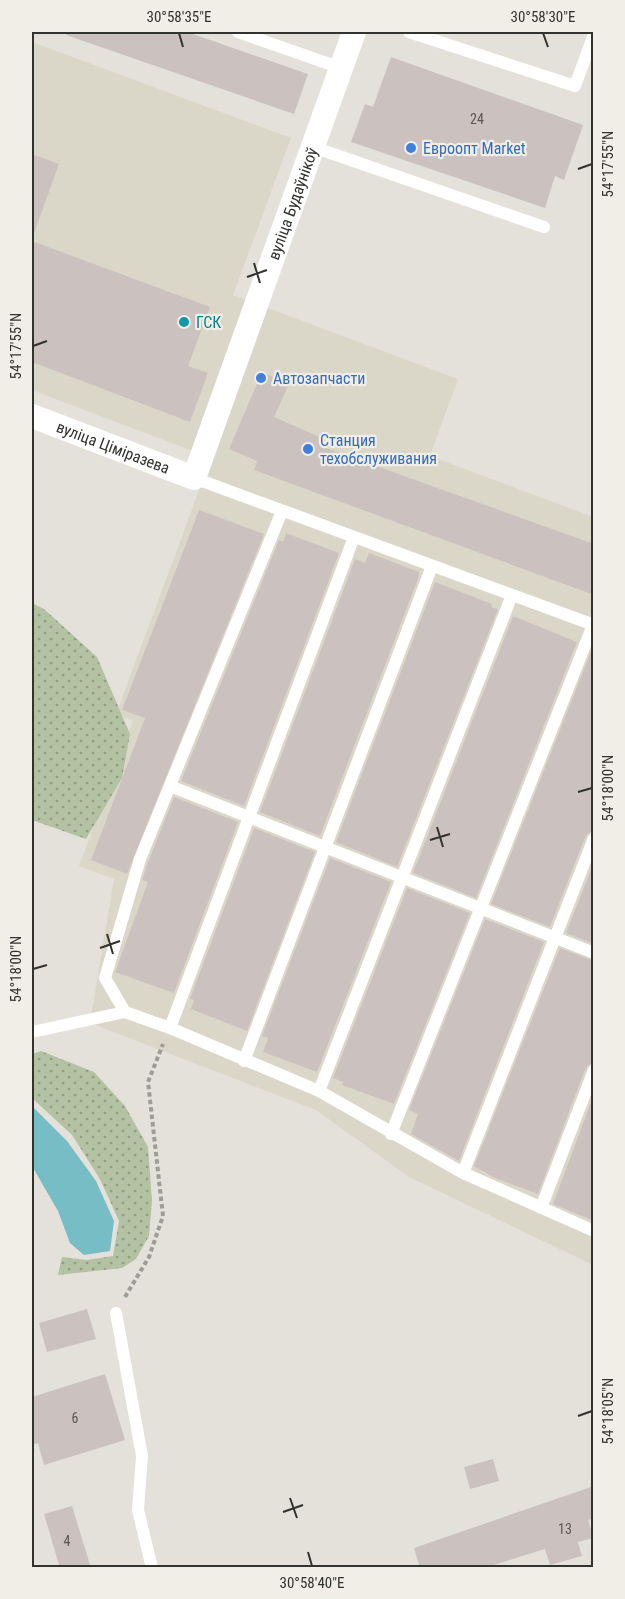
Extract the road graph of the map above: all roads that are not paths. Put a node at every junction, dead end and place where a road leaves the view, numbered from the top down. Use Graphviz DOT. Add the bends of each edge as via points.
graph roads {
  1 [pos="238,32"];
  2 [pos="354,32"];
  3 [pos="409,32"];
  4 [pos="594,34"];
  5 [pos="341,68"];
  6 [pos="313,147"];
  7 [pos="544,227"];
  8 [pos="32,416"];
  9 [pos="194,478"];
  10 [pos="282,511"];
  11 [pos="354,537"];
  12 [pos="432,566"];
  13 [pos="512,595"];
  14 [pos="593,625"];
  15 [pos="170,786"];
  16 [pos="249,817"];
  17 [pos="594,838"];
  18 [pos="325,847"];
  19 [pos="402,878"];
  20 [pos="480,908"];
  21 [pos="555,938"];
  22 [pos="594,953"];
  23 [pos="125,1012"];
  24 [pos="170,1028"];
  25 [pos="32,1032"];
  26 [pos="244,1061"];
  27 [pos="594,1070"];
  28 [pos="319,1091"];
  29 [pos="390,1134"];
  30 [pos="462,1173"];
  31 [pos="541,1208"];
  32 [pos="594,1232"];
  33 [pos="116,1313"];
  34 [pos="152,1568"];
  1 -- 5 [label="lane"];
  2 -- 5 [label="street, вуліца Будаўнікоў"];
  3 -- 4 [label="lane" via="575,86"];
  5 -- 6 [label="street, вуліца Будаўнікоў"];
  6 -- 7 [label="lane"];
  6 -- 9 [label="street, вуліца Будаўнікоў"];
  8 -- 9 [label="street, вуліца Ціміразева"];
  9 -- 10 [label="lane"];
  10 -- 11 [label="lane"];
  10 -- 15 [label="lane"];
  11 -- 12 [label="lane"];
  11 -- 16 [label="lane"];
  12 -- 13 [label="lane"];
  12 -- 18 [label="lane"];
  13 -- 14 [label="lane"];
  13 -- 19 [label="lane"];
  14 -- 20 [label="lane"];
  15 -- 16 [label="lane"];
  15 -- 23 [label="lane" via="140,859 105,978"];
  16 -- 18 [label="lane"];
  16 -- 24 [label="lane"];
  17 -- 21 [label="lane"];
  18 -- 19 [label="lane"];
  18 -- 26 [label="lane"];
  19 -- 20 [label="lane"];
  19 -- 28 [label="lane"];
  20 -- 21 [label="lane"];
  20 -- 29 [label="lane"];
  21 -- 22 [label="lane"];
  21 -- 30 [label="lane"];
  23 -- 24 [label="lane"];
  23 -- 25 [label="lane"];
  24 -- 26 [label="lane"];
  26 -- 28 [label="lane"];
  27 -- 31 [label="lane"];
  28 -- 29 [label="lane"];
  29 -- 30 [label="lane"];
  30 -- 31 [label="lane"];
  31 -- 32 [label="lane"];
  33 -- 34 [label="lane" via="142,1456 138,1510"];
}
